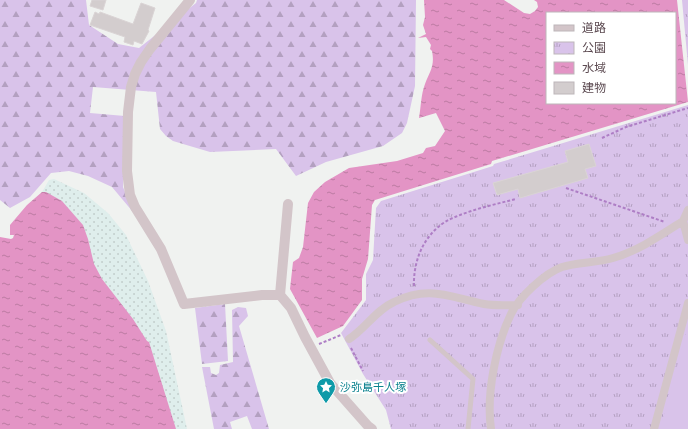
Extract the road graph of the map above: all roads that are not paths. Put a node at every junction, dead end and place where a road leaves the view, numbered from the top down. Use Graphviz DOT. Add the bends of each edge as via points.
graph roads {
  1 [pos="190,0"];
  2 [pos="288,204"];
  3 [pos="688,210"];
  4 [pos="683,221"];
  5 [pos="688,240"];
  6 [pos="280,295"];
  7 [pos="688,303"];
  8 [pos="518,305"];
  9 [pos="347,340"];
  10 [pos="430,340"];
  11 [pos="372,429"];
  12 [pos="468,429"];
  13 [pos="491,429"];
  14 [pos="654,429"];
  1 -- 6 [label="street" via="150,49 133,81 128,127 127,171 130,194 160,249 184,304"];
  2 -- 6 [label="street"];
  3 -- 4 [label="street"];
  4 -- 5 [label="street"];
  4 -- 8 [label="street" via="631,252 562,267 543,277"];
  6 -- 11 [label="street" via="291,308 330,383"];
  7 -- 14 [label="street"];
  8 -- 9 [label="street" via="494,305 449,294 427,292 392,302"];
  8 -- 13 [label="street" via="512,312 491,384"];
  10 -- 12 [label="lane" via="473,379"];
}
